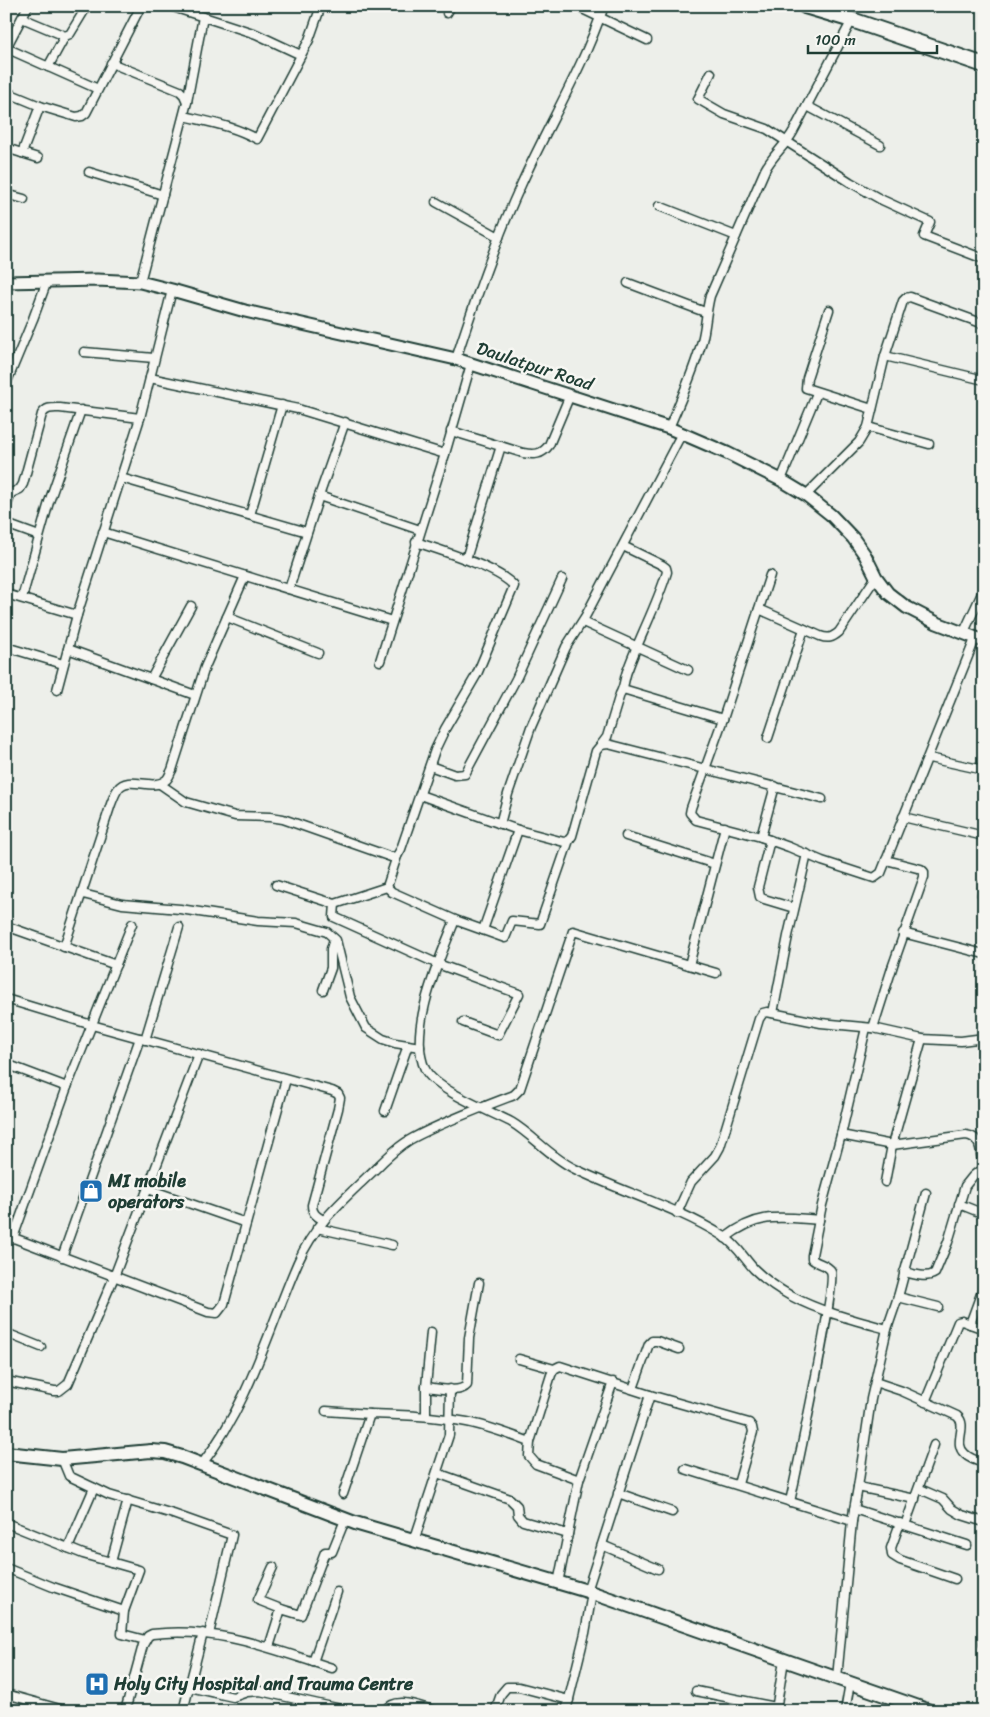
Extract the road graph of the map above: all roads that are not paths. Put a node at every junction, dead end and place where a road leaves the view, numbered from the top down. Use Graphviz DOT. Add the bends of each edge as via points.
graph roads {
  1 [pos="28,6"];
  2 [pos="141,6"];
  3 [pos="170,6"];
  4 [pos="321,6"];
  5 [pos="576,6"];
  6 [pos="604,6"];
  7 [pos="806,6"];
  8 [pos="84,11"];
  9 [pos="203,17"];
  10 [pos="600,17"];
  11 [pos="22,18"];
  12 [pos="852,20"];
  13 [pos="65,36"];
  14 [pos="647,40"];
  15 [pos="301,55"];
  16 [pos="111,63"];
  17 [pos="984,66"];
  18 [pos="48,67"];
  19 [pos="711,73"];
  20 [pos="98,89"];
  21 [pos="9,93"];
  22 [pos="187,102"];
  23 [pos="40,106"];
  24 [pos="807,106"];
  25 [pos="6,109"];
  26 [pos="184,116"];
  27 [pos="788,141"];
  28 [pos="880,145"];
  29 [pos="6,148"];
  30 [pos="22,153"];
  31 [pos="38,158"];
  32 [pos="89,172"];
  33 [pos="6,194"];
  34 [pos="163,195"];
  35 [pos="24,199"];
  36 [pos="436,202"];
  37 [pos="658,206"];
  38 [pos="736,236"];
  39 [pos="499,237"];
  40 [pos="984,259"];
  41 [pos="47,281"];
  42 [pos="6,282"];
  43 [pos="140,282"];
  44 [pos="628,283"];
  45 [pos="172,290"];
  46 [pos="829,310"];
  47 [pos="706,312"];
  48 [pos="984,324"];
  49 [pos="84,352"];
  50 [pos="885,356"];
  51 [pos="154,358"];
  52 [pos="456,359"];
  53 [pos="471,364"];
  54 [pos="150,378"];
  55 [pos="984,380"];
  56 [pos="6,384"];
  57 [pos="817,393"];
  58 [pos="570,395"];
  59 [pos="282,405"];
  60 [pos="872,409"];
  61 [pos="81,410"];
  62 [pos="140,418"];
  63 [pos="345,422"];
  64 [pos="868,427"];
  65 [pos="669,428"];
  66 [pos="451,431"];
  67 [pos="682,433"];
  68 [pos="930,444"];
  69 [pos="501,446"];
  70 [pos="445,454"];
  71 [pos="121,478"];
  72 [pos="781,480"];
  73 [pos="806,495"];
  74 [pos="319,496"];
  75 [pos="6,508"];
  76 [pos="250,515"];
  77 [pos="6,524"];
  78 [pos="420,530"];
  79 [pos="104,532"];
  80 [pos="307,532"];
  81 [pos="39,536"];
  82 [pos="416,542"];
  83 [pos="623,546"];
  84 [pos="466,559"];
  85 [pos="770,575"];
  86 [pos="245,576"];
  87 [pos="876,577"];
  88 [pos="562,579"];
  89 [pos="984,589"];
  90 [pos="289,590"];
  91 [pos="6,594"];
  92 [pos="22,598"];
  93 [pos="191,606"];
  94 [pos="759,609"];
  95 [pos="77,615"];
  96 [pos="227,617"];
  97 [pos="392,621"];
  98 [pos="583,622"];
  99 [pos="804,629"];
  100 [pos="963,634"];
  101 [pos="980,640"];
  102 [pos="6,647"];
  103 [pos="638,647"];
  104 [pos="68,649"];
  105 [pos="318,653"];
  106 [pos="380,661"];
  107 [pos="63,664"];
  108 [pos="688,670"];
  109 [pos="150,679"];
  110 [pos="623,689"];
  111 [pos="57,690"];
  112 [pos="195,695"];
  113 [pos="723,719"];
  114 [pos="768,738"];
  115 [pos="601,745"];
  116 [pos="929,758"];
  117 [pos="430,766"];
  118 [pos="705,768"];
  119 [pos="984,770"];
  120 [pos="160,784"];
  121 [pos="775,786"];
  122 [pos="420,795"];
  123 [pos="822,799"];
  124 [pos="903,816"];
  125 [pos="500,824"];
  126 [pos="725,827"];
  127 [pos="518,830"];
  128 [pos="626,836"];
  129 [pos="984,836"];
  130 [pos="762,837"];
  131 [pos="569,840"];
  132 [pos="770,840"];
  133 [pos="807,854"];
  134 [pos="397,856"];
  135 [pos="886,860"];
  136 [pos="716,864"];
  137 [pos="276,884"];
  138 [pos="984,884"];
  139 [pos="387,887"];
  140 [pos="83,894"];
  141 [pos="982,895"];
  142 [pos="335,904"];
  143 [pos="794,908"];
  144 [pos="455,920"];
  145 [pos="132,924"];
  146 [pos="6,926"];
  147 [pos="179,927"];
  148 [pos="483,930"];
  149 [pos="903,933"];
  150 [pos="334,939"];
  151 [pos="64,947"];
  152 [pos="984,954"];
  153 [pos="438,964"];
  154 [pos="116,965"];
  155 [pos="689,965"];
  156 [pos="716,973"];
  157 [pos="323,990"];
  158 [pos="6,999"];
  159 [pos="773,1013"];
  160 [pos="463,1022"];
  161 [pos="92,1025"];
  162 [pos="870,1028"];
  163 [pos="984,1038"];
  164 [pos="143,1039"];
  165 [pos="922,1039"];
  166 [pos="408,1045"];
  167 [pos="420,1047"];
  168 [pos="199,1054"];
  169 [pos="6,1064"];
  170 [pos="286,1078"];
  171 [pos="67,1087"];
  172 [pos="482,1108"];
  173 [pos="385,1111"];
  174 [pos="841,1135"];
  175 [pos="892,1145"];
  176 [pos="983,1169"];
  177 [pos="885,1182"];
  178 [pos="148,1189"];
  179 [pos="926,1193"];
  180 [pos="959,1204"];
  181 [pos="676,1213"];
  182 [pos="984,1214"];
  183 [pos="323,1220"];
  184 [pos="819,1220"];
  185 [pos="246,1224"];
  186 [pos="317,1228"];
  187 [pos="10,1236"];
  188 [pos="725,1238"];
  189 [pos="392,1245"];
  190 [pos="62,1257"];
  191 [pos="904,1272"];
  192 [pos="114,1277"];
  193 [pos="479,1283"];
  194 [pos="984,1286"];
  195 [pos="898,1296"];
  196 [pos="938,1307"];
  197 [pos="828,1312"];
  198 [pos="970,1324"];
  199 [pos="887,1329"];
  200 [pos="984,1329"];
  201 [pos="431,1332"];
  202 [pos="6,1333"];
  203 [pos="41,1347"];
  204 [pos="679,1349"];
  205 [pos="519,1359"];
  206 [pos="554,1369"];
  207 [pos="6,1381"];
  208 [pos="612,1382"];
  209 [pos="875,1382"];
  210 [pos="426,1387"];
  211 [pos="450,1389"];
  212 [pos="633,1389"];
  213 [pos="650,1395"];
  214 [pos="925,1402"];
  215 [pos="326,1411"];
  216 [pos="370,1414"];
  217 [pos="426,1416"];
  218 [pos="450,1420"];
  219 [pos="530,1442"];
  220 [pos="934,1445"];
  221 [pos="6,1453"];
  222 [pos="62,1459"];
  223 [pos="202,1464"];
  224 [pos="984,1464"];
  225 [pos="685,1468"];
  226 [pos="437,1473"];
  227 [pos="579,1480"];
  228 [pos="738,1484"];
  229 [pos="858,1487"];
  230 [pos="94,1488"];
  231 [pos="920,1489"];
  232 [pos="618,1493"];
  233 [pos="344,1494"];
  234 [pos="128,1500"];
  235 [pos="915,1500"];
  236 [pos="790,1502"];
  237 [pos="854,1508"];
  238 [pos="672,1512"];
  239 [pos="345,1520"];
  240 [pos="852,1521"];
  241 [pos="984,1522"];
  242 [pos="6,1523"];
  243 [pos="902,1524"];
  244 [pos="568,1534"];
  245 [pos="414,1542"];
  246 [pos="967,1544"];
  247 [pos="602,1545"];
  248 [pos="68,1548"];
  249 [pos="111,1562"];
  250 [pos="272,1567"];
  251 [pos="6,1568"];
  252 [pos="658,1569"];
  253 [pos="955,1579"];
  254 [pos="558,1583"];
  255 [pos="337,1592"];
  256 [pos="590,1592"];
  257 [pos="282,1609"];
  258 [pos="124,1611"];
  259 [pos="206,1633"];
  260 [pos="984,1636"];
  261 [pos="145,1640"];
  262 [pos="984,1645"];
  263 [pos="268,1647"];
  264 [pos="784,1660"];
  265 [pos="313,1662"];
  266 [pos="332,1668"];
  267 [pos="837,1678"];
  268 [pos="850,1683"];
  269 [pos="189,1687"];
  270 [pos="696,1691"];
  271 [pos="6,1694"];
  272 [pos="569,1700"];
  273 [pos="41,1707"];
  274 [pos="776,1709"];
  275 [pos="67,1711"];
  276 [pos="126,1711"];
  277 [pos="183,1711"];
  278 [pos="350,1711"];
  279 [pos="385,1711"];
  280 [pos="436,1711"];
  281 [pos="495,1711"];
  282 [pos="566,1711"];
  283 [pos="845,1711"];
  284 [pos="930,1711"];
  1 -- 11 [label="street"];
  2 -- 16 [label="street"];
  3 -- 9 [label="street"];
  4 -- 15 [label="street"];
  5 -- 10 [label="street"];
  6 -- 10 [label="street"];
  7 -- 12 [label="highway"];
  8 -- 13 [label="street" via="70,34"];
  9 -- 15 [label="street" via="256,34"];
  9 -- 22 [label="street"];
  10 -- 14 [label="street"];
  10 -- 39 [label="street"];
  11 -- 13 [label="street"];
  11 -- 18 [label="street" via="6,48"];
  12 -- 17 [label="highway"];
  12 -- 24 [label="street"];
  13 -- 18 [label="street"];
  15 -- 26 [label="street" via="257,139 228,126"];
  16 -- 20 [label="street"];
  16 -- 22 [label="street" via="180,91"];
  18 -- 20 [label="street"];
  19 -- 27 [label="street" via="698,99 724,114"];
  20 -- 23 [label="street" via="82,116"];
  21 -- 23 [label="street"];
  21 -- 25 [label="street"];
  22 -- 26 [label="street"];
  23 -- 30 [label="street"];
  24 -- 27 [label="street"];
  24 -- 28 [label="street"];
  26 -- 34 [label="street"];
  27 -- 38 [label="street" via="764,170"];
  27 -- 40 [label="street" via="850,182 930,222 924,236"];
  29 -- 30 [label="street"];
  30 -- 31 [label="street"];
  32 -- 34 [label="street"];
  33 -- 35 [label="street"];
  34 -- 43 [label="street"];
  36 -- 39 [label="street"];
  37 -- 38 [label="street"];
  38 -- 47 [label="street"];
  39 -- 52 [label="street"];
  41 -- 42 [label="street, Daulatpur Road"];
  41 -- 43 [label="street, Daulatpur Road"];
  41 -- 56 [label="street"];
  43 -- 45 [label="street, Daulatpur Road"];
  44 -- 47 [label="street"];
  45 -- 51 [label="street"];
  45 -- 52 [label="street, Daulatpur Road" via="246,311"];
  46 -- 57 [label="street" via="805,385"];
  47 -- 65 [label="street" via="697,357"];
  48 -- 50 [label="street" via="906,298"];
  49 -- 51 [label="street"];
  50 -- 55 [label="street"];
  50 -- 60 [label="street"];
  51 -- 54 [label="street"];
  52 -- 53 [label="street, Daulatpur Road"];
  53 -- 58 [label="street, Daulatpur Road"];
  53 -- 66 [label="street"];
  54 -- 59 [label="street"];
  54 -- 62 [label="street"];
  57 -- 60 [label="street"];
  57 -- 72 [label="street"];
  58 -- 65 [label="street, Daulatpur Road"];
  58 -- 69 [label="street" via="546,450 535,455"];
  59 -- 63 [label="street"];
  59 -- 76 [label="street"];
  60 -- 64 [label="street"];
  61 -- 62 [label="street"];
  61 -- 75 [label="street" via="49,408 42,414 23,484 11,493"];
  61 -- 81 [label="street"];
  62 -- 71 [label="street"];
  63 -- 70 [label="street"];
  63 -- 74 [label="street"];
  64 -- 68 [label="street"];
  64 -- 73 [label="street" via="859,442"];
  65 -- 67 [label="street, Daulatpur Road"];
  66 -- 69 [label="street"];
  66 -- 70 [label="street"];
  67 -- 72 [label="street, Daulatpur Road"];
  67 -- 83 [label="street"];
  69 -- 84 [label="street"];
  70 -- 78 [label="street"];
  71 -- 76 [label="street"];
  71 -- 79 [label="street"];
  72 -- 73 [label="street, Daulatpur Road"];
  73 -- 87 [label="street, Daulatpur Road" via="853,538"];
  74 -- 78 [label="street"];
  74 -- 80 [label="street"];
  76 -- 80 [label="street"];
  77 -- 81 [label="street"];
  78 -- 82 [label="street"];
  79 -- 86 [label="street"];
  79 -- 95 [label="street"];
  80 -- 90 [label="street"];
  81 -- 92 [label="street"];
  82 -- 84 [label="street"];
  82 -- 97 [label="street"];
  83 -- 98 [label="street"];
  83 -- 103 [label="street" via="662,565 667,572"];
  84 -- 117 [label="street" via="504,577 514,586 477,674 446,729"];
  85 -- 94 [label="street"];
  86 -- 90 [label="street"];
  86 -- 96 [label="street"];
  87 -- 99 [label="street" via="833,637 827,639"];
  87 -- 100 [label="street, Daulatpur Road" via="888,594 906,608"];
  88 -- 117 [label="street" via="516,679 466,774 455,775"];
  89 -- 100 [label="street"];
  90 -- 97 [label="street"];
  91 -- 92 [label="street"];
  92 -- 95 [label="street"];
  93 -- 109 [label="street"];
  94 -- 99 [label="street"];
  94 -- 113 [label="street"];
  95 -- 104 [label="street"];
  96 -- 105 [label="street"];
  96 -- 112 [label="street"];
  97 -- 106 [label="street"];
  98 -- 103 [label="street"];
  98 -- 125 [label="street" via="566,647 531,727"];
  99 -- 114 [label="street"];
  100 -- 101 [label="street, Daulatpur Road"];
  101 -- 116 [label="street"];
  102 -- 107 [label="street"];
  103 -- 108 [label="street"];
  103 -- 110 [label="street" via="627,670"];
  104 -- 107 [label="street"];
  104 -- 109 [label="street"];
  107 -- 111 [label="street"];
  109 -- 112 [label="street"];
  110 -- 113 [label="street"];
  110 -- 115 [label="street" via="607,737"];
  112 -- 120 [label="street" via="172,770 167,780"];
  113 -- 118 [label="street"];
  115 -- 118 [label="street"];
  115 -- 131 [label="street" via="596,751"];
  116 -- 119 [label="street"];
  116 -- 124 [label="street"];
  117 -- 122 [label="street"];
  118 -- 121 [label="street"];
  118 -- 126 [label="street" via="690,813 696,820"];
  120 -- 134 [label="street" via="186,802 235,816 283,819 391,857"];
  120 -- 140 [label="street" via="131,783 118,788"];
  121 -- 123 [label="street"];
  121 -- 130 [label="street"];
  122 -- 125 [label="street"];
  122 -- 134 [label="street"];
  124 -- 129 [label="street"];
  124 -- 135 [label="street"];
  125 -- 127 [label="street"];
  126 -- 130 [label="street"];
  126 -- 136 [label="street"];
  127 -- 131 [label="street" via="564,842"];
  127 -- 148 [label="street"];
  128 -- 136 [label="street"];
  130 -- 132 [label="street"];
  131 -- 148 [label="street" via="540,924 512,921 505,938"];
  132 -- 133 [label="street"];
  132 -- 143 [label="street" via="758,894"];
  133 -- 135 [label="street" via="874,878 881,873"];
  133 -- 143 [label="street"];
  134 -- 139 [label="street"];
  135 -- 149 [label="street" via="924,872"];
  136 -- 155 [label="street"];
  137 -- 142 [label="street"];
  138 -- 141 [label="street"];
  139 -- 142 [label="street"];
  139 -- 144 [label="street"];
  140 -- 150 [label="street" via="122,904 296,923 327,932"];
  140 -- 151 [label="street"];
  142 -- 153 [label="street" via="334,918"];
  143 -- 159 [label="street"];
  144 -- 148 [label="street"];
  144 -- 153 [label="street"];
  145 -- 154 [label="street"];
  146 -- 151 [label="street"];
  147 -- 164 [label="street"];
  149 -- 152 [label="street"];
  149 -- 162 [label="street"];
  150 -- 157 [label="street" via="331,968"];
  150 -- 166 [label="street" via="350,997 366,1028 383,1039"];
  151 -- 154 [label="street"];
  153 -- 160 [label="street" via="519,994 498,1035"];
  153 -- 167 [label="street" via="422,1015"];
  154 -- 161 [label="street"];
  155 -- 156 [label="street"];
  155 -- 172 [label="street" via="573,931 520,1089 514,1095"];
  158 -- 161 [label="street"];
  159 -- 162 [label="street" via="821,1023"];
  159 -- 181 [label="street" via="763,1013 759,1019 720,1147 691,1182"];
  161 -- 164 [label="street"];
  161 -- 171 [label="street"];
  162 -- 165 [label="street"];
  162 -- 174 [label="street"];
  163 -- 165 [label="street"];
  164 -- 168 [label="street"];
  164 -- 190 [label="street"];
  165 -- 175 [label="street"];
  166 -- 167 [label="street"];
  166 -- 173 [label="street"];
  167 -- 172 [label="street" via="430,1077"];
  168 -- 170 [label="street"];
  168 -- 178 [label="street"];
  169 -- 171 [label="street"];
  170 -- 183 [label="street" via="332,1091 340,1098 312,1204 312,1211"];
  170 -- 185 [label="street"];
  171 -- 187 [label="street"];
  172 -- 181 [label="street" via="514,1124 551,1155 574,1169"];
  172 -- 183 [label="street" via="412,1138 396,1149"];
  174 -- 175 [label="street"];
  174 -- 184 [label="street"];
  175 -- 176 [label="street" via="972,1136 980,1149"];
  175 -- 177 [label="street"];
  176 -- 180 [label="street" via="966,1186"];
  178 -- 185 [label="street"];
  178 -- 192 [label="street"];
  179 -- 191 [label="street"];
  180 -- 182 [label="street"];
  180 -- 191 [label="street" via="935,1273 924,1276"];
  181 -- 188 [label="street"];
  183 -- 186 [label="street"];
  184 -- 188 [label="street" via="779,1217 759,1220 743,1225"];
  184 -- 197 [label="street" via="812,1259 832,1273"];
  185 -- 192 [label="street" via="224,1304 216,1312 208,1312"];
  186 -- 189 [label="street"];
  186 -- 223 [label="street" via="298,1262 239,1408"];
  187 -- 190 [label="street"];
  188 -- 197 [label="street" via="769,1283"];
  190 -- 192 [label="street"];
  191 -- 195 [label="street"];
  192 -- 207 [label="street" via="64,1388 54,1391"];
  193 -- 211 [label="street" via="469,1338 467,1384 463,1388"];
  194 -- 198 [label="street"];
  195 -- 196 [label="street"];
  195 -- 199 [label="street"];
  197 -- 199 [label="street"];
  197 -- 236 [label="street"];
  198 -- 200 [label="street"];
  198 -- 214 [label="street" via="958,1322"];
  199 -- 209 [label="street"];
  201 -- 210 [label="street"];
  202 -- 203 [label="street"];
  204 -- 212 [label="street" via="652,1341"];
  205 -- 206 [label="street"];
  206 -- 208 [label="street" via="560,1366"];
  206 -- 219 [label="street"];
  208 -- 212 [label="street"];
  208 -- 227 [label="street"];
  209 -- 214 [label="street"];
  209 -- 229 [label="street"];
  210 -- 211 [label="street"];
  210 -- 217 [label="street"];
  211 -- 218 [label="street"];
  212 -- 213 [label="street"];
  213 -- 228 [label="street" via="749,1423 753,1432"];
  213 -- 232 [label="street"];
  214 -- 224 [label="street" via="961,1419 961,1450"];
  215 -- 216 [label="street"];
  216 -- 217 [label="street"];
  216 -- 233 [label="street"];
  217 -- 218 [label="street"];
  218 -- 219 [label="street" via="485,1426"];
  218 -- 226 [label="street" via="450,1435"];
  219 -- 227 [label="street" via="529,1456 536,1464"];
  220 -- 231 [label="street"];
  221 -- 222 [label="main road"];
  222 -- 223 [label="main road" via="151,1451"];
  222 -- 230 [label="street" via="69,1476"];
  223 -- 239 [label="main road"];
  225 -- 228 [label="street"];
  226 -- 244 [label="street" via="510,1499 523,1521"];
  226 -- 245 [label="street"];
  227 -- 244 [label="street"];
  228 -- 236 [label="street"];
  229 -- 235 [label="street"];
  229 -- 237 [label="street"];
  230 -- 234 [label="street"];
  230 -- 248 [label="street"];
  231 -- 235 [label="street"];
  231 -- 241 [label="street" via="943,1499 962,1515"];
  232 -- 238 [label="street"];
  232 -- 247 [label="street"];
  234 -- 249 [label="street"];
  234 -- 259 [label="street" via="232,1535"];
  235 -- 243 [label="street"];
  236 -- 240 [label="street"];
  237 -- 240 [label="street"];
  237 -- 243 [label="street"];
  239 -- 245 [label="main road"];
  239 -- 257 [label="street" via="332,1552 325,1552 301,1615"];
  240 -- 267 [label="street"];
  242 -- 248 [label="street"];
  243 -- 246 [label="street"];
  243 -- 253 [label="street" via="891,1548 892,1555"];
  244 -- 254 [label="street"];
  245 -- 254 [label="main road"];
  247 -- 252 [label="street"];
  247 -- 256 [label="street"];
  248 -- 249 [label="street"];
  249 -- 258 [label="street" via="138,1570"];
  250 -- 257 [label="street" via="258,1600"];
  251 -- 258 [label="street"];
  254 -- 256 [label="main road"];
  255 -- 265 [label="street"];
  256 -- 264 [label="main road"];
  256 -- 272 [label="street" via="585,1633"];
  257 -- 263 [label="street"];
  258 -- 261 [label="street" via="122,1634"];
  259 -- 261 [label="street" via="152,1634"];
  259 -- 263 [label="street"];
  259 -- 269 [label="street"];
  260 -- 262 [label="street"];
  261 -- 276 [label="street"];
  263 -- 265 [label="street"];
  264 -- 267 [label="main road"];
  264 -- 274 [label="street"];
  265 -- 266 [label="street"];
  267 -- 268 [label="main road"];
  268 -- 283 [label="street"];
  268 -- 284 [label="main road"];
  269 -- 277 [label="street"];
  269 -- 278 [label="street" via="233,1698 260,1691"];
  270 -- 274 [label="street"];
  271 -- 273 [label="street"];
  272 -- 281 [label="street" via="507,1687"];
  272 -- 282 [label="street"];
  273 -- 275 [label="street"];
  279 -- 280 [label="street" via="389,1705 397,1703"];
}
